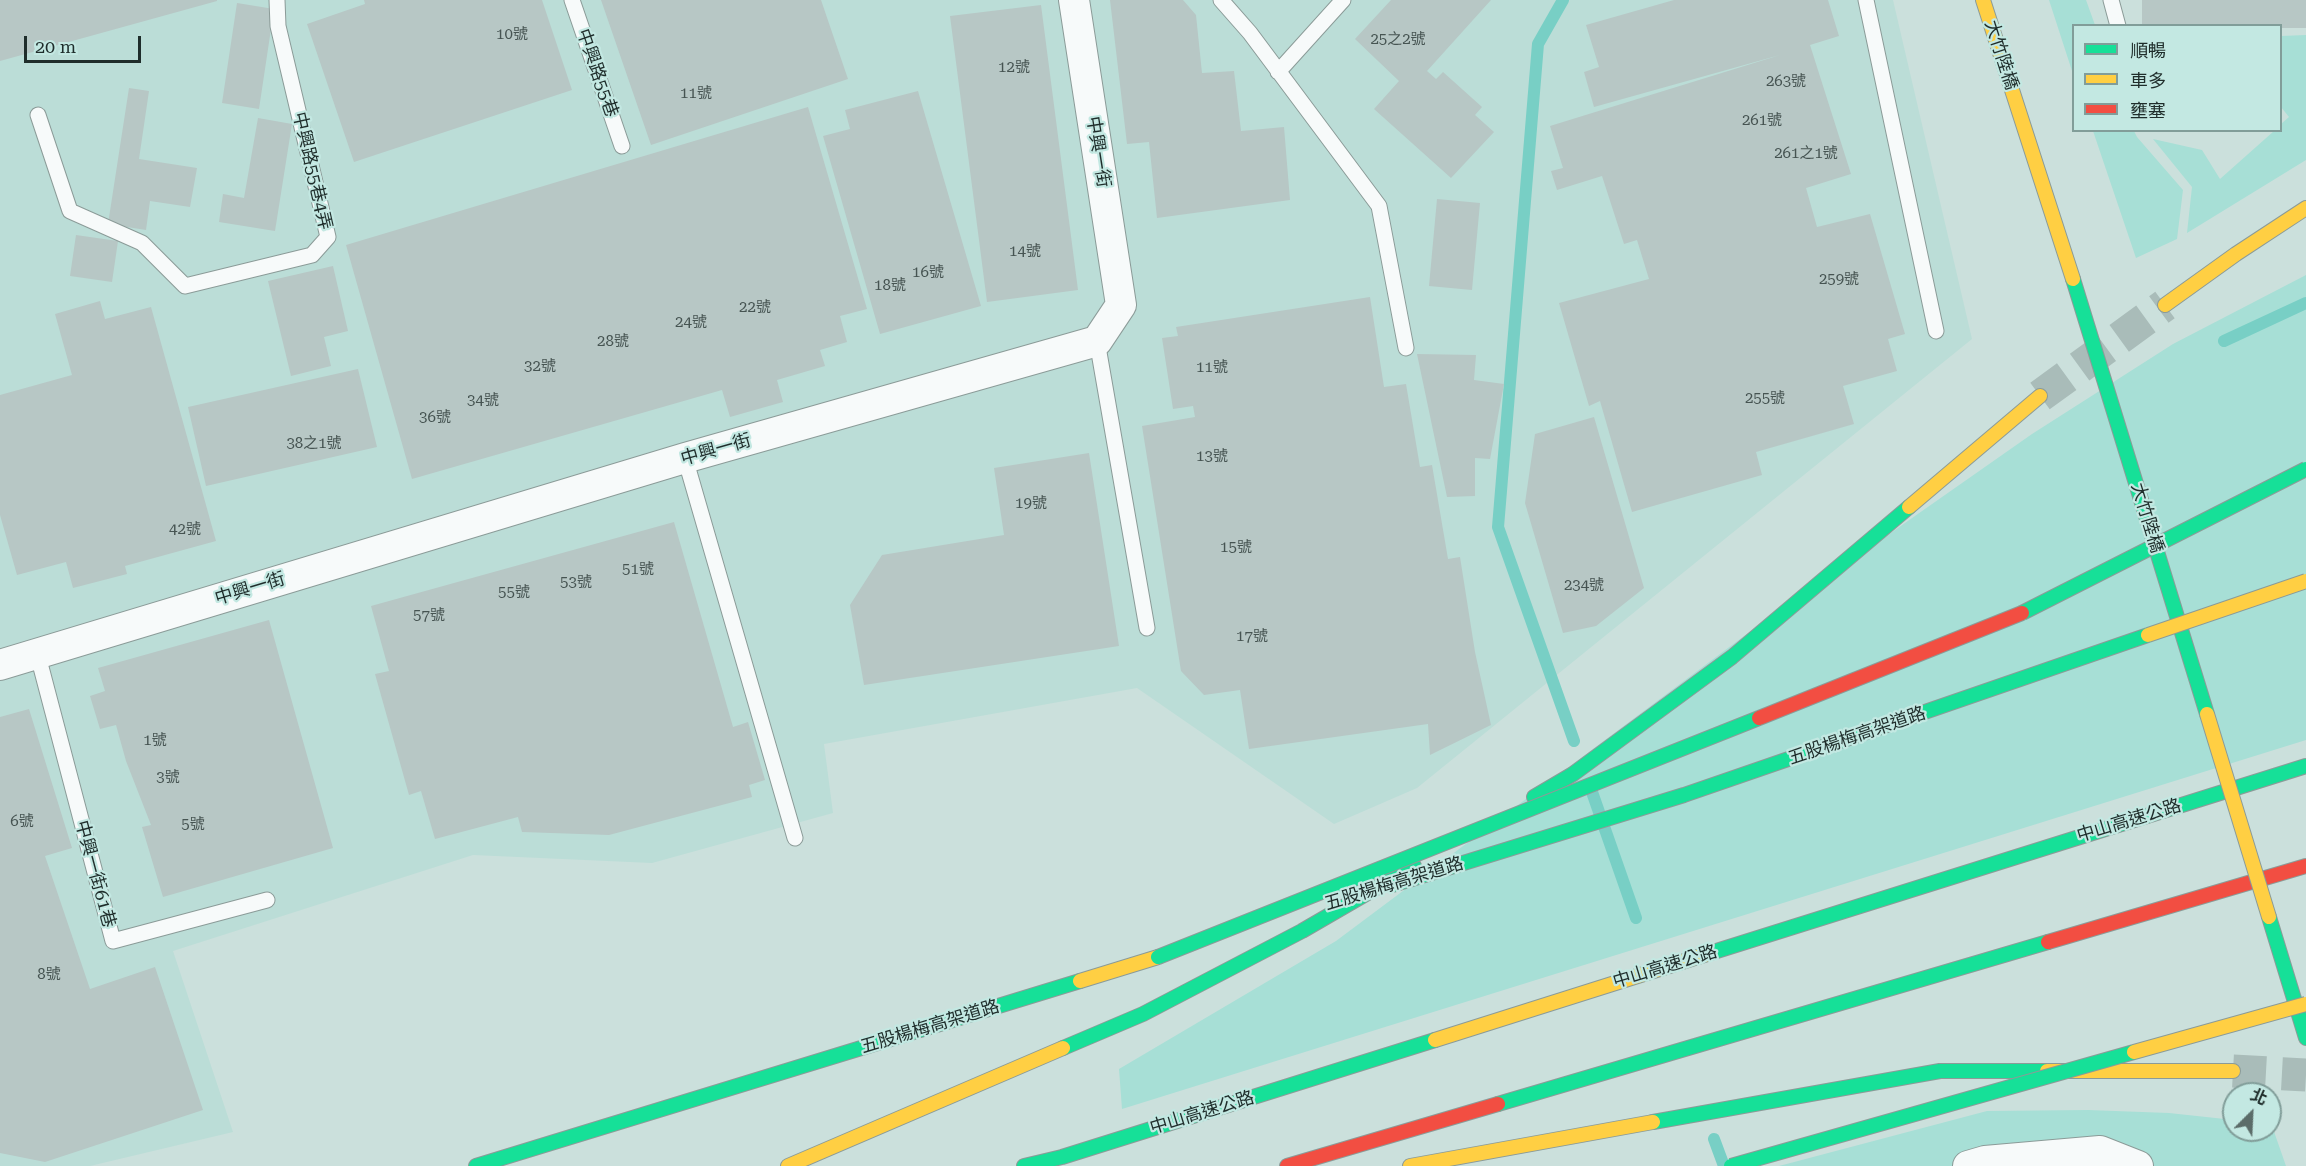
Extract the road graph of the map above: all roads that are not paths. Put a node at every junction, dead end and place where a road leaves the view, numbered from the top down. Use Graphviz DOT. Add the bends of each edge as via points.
graph roads {
  1 [pos="277,0"];
  2 [pos="572,0"];
  3 [pos="1074,0"];
  4 [pos="1221,0"];
  5 [pos="1343,0"];
  6 [pos="1866,0"];
  7 [pos="1983,0"];
  8 [pos="2111,0"];
  9 [pos="2117,24"];
  10 [pos="1278,72"];
  11 [pos="38,115"];
  12 [pos="622,146"];
  13 [pos="2306,208"];
  14 [pos="2296,230"];
  15 [pos="2236,254"];
  16 [pos="2165,305"];
  17 [pos="1936,331"];
  18 [pos="1097,341"];
  19 [pos="1406,348"];
  20 [pos="2040,396"];
  21 [pos="685,458"];
  22 [pos="2306,469"];
  23 [pos="2306,581"];
  24 [pos="1147,628"];
  25 [pos="37,652"];
  26 [pos="0,665"];
  27 [pos="2306,766"];
  28 [pos="795,838"];
  29 [pos="2306,866"];
  30 [pos="267,900"];
  31 [pos="1158,957"];
  32 [pos="2306,1004"];
  33 [pos="2306,1038"];
  34 [pos="2233,1071"];
  35 [pos="476,1166"];
  36 [pos="788,1166"];
  37 [pos="1024,1166"];
  38 [pos="1287,1166"];
  39 [pos="1410,1166"];
  40 [pos="1731,1166"];
  41 [pos="1968,1166"];
  42 [pos="2138,1166"];
  1 -- 11 [label="lane, 中興路55巷4弄" via="278,26 328,237 312,255 185,286 142,243 70,211"];
  2 -- 12 [label="lane, 中興路55巷"];
  3 -- 18 [label="street, 中興一街" via="1121,305"];
  4 -- 10 [label="lane"];
  5 -- 10 [label="lane"];
  6 -- 17 [label="lane"];
  7 -- 33 [label="main road, 大竹陸橋, bridge" via="2081,302"];
  8 -- 9 [label="lane"];
  10 -- 19 [label="lane" via="1379,206"];
  13 -- 15 [label="main road"];
  14 -- 15 [label="main road"];
  15 -- 16 [label="main road"];
  18 -- 21 [label="street, 中興一街"];
  18 -- 24 [label="lane"];
  20 -- 36 [label="main road" via="1732,657 1573,774 1302,931 1143,1014"];
  21 -- 25 [label="street, 中興一街"];
  21 -- 28 [label="lane"];
  22 -- 31 [label="main road, bridge" via="2025,612"];
  23 -- 31 [label="main road, 五股楊梅高架道路, bridge" via="1684,795"];
  25 -- 26 [label="street, 中興一街"];
  25 -- 30 [label="lane, 中興一街61巷" via="113,940"];
  27 -- 37 [label="main road, 中山高速公路"];
  29 -- 38 [label="main road"];
  31 -- 35 [label="main road, 五股楊梅高架道路"];
  32 -- 40 [label="main road, bridge"];
  34 -- 39 [label="main road" via="1940,1071"];
  41 -- 42 [label="street" via="1985,1161 2100,1151"];
}
